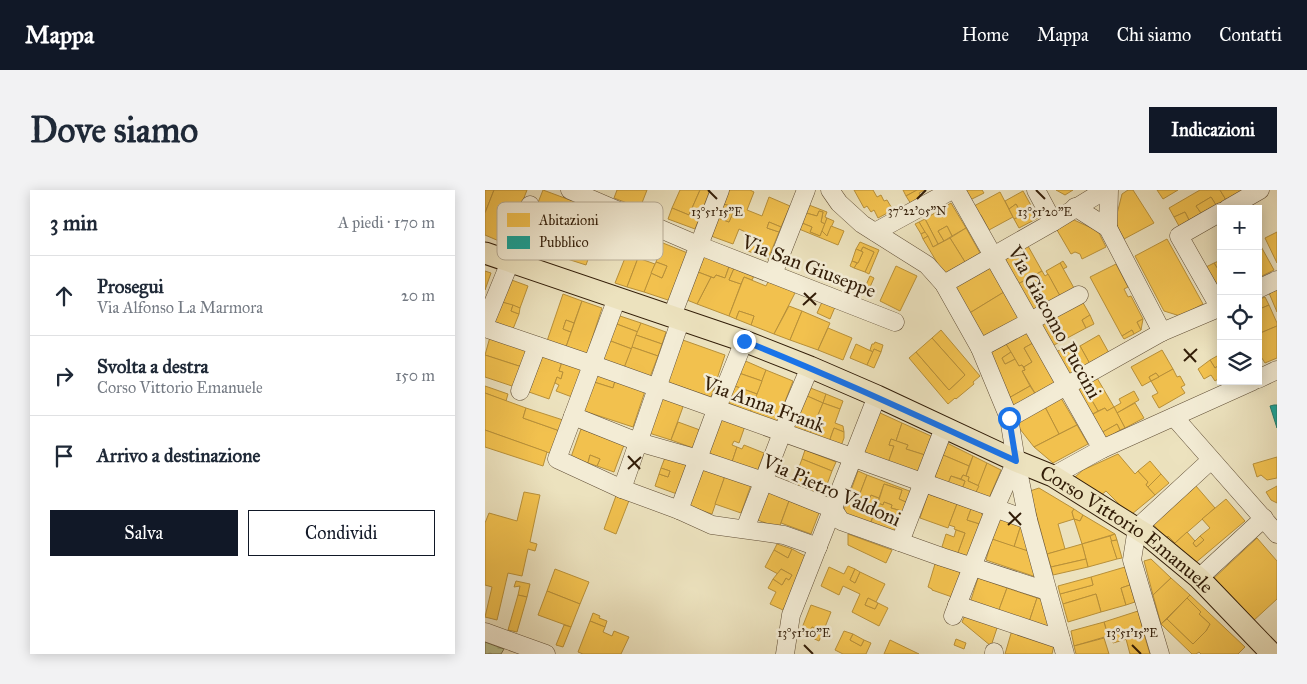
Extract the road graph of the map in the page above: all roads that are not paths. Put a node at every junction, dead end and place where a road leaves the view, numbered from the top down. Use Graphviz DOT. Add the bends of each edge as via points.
graph roads {
  1 [pos="569,190"];
  2 [pos="721,190"];
  3 [pos="806,190"];
  4 [pos="830,190"];
  5 [pos="952,190"];
  6 [pos="956,190"];
  7 [pos="1035,190"];
  8 [pos="1107,190"];
  9 [pos="1260,190"];
  10 [pos="603,197"];
  11 [pos="1234,205"];
  12 [pos="1075,207"];
  13 [pos="1217,214"];
  14 [pos="1053,222"];
  15 [pos="663,227"];
  16 [pos="1108,228"];
  17 [pos="875,232"];
  18 [pos="700,246"];
  19 [pos="485,253"];
  20 [pos="993,256"];
  21 [pos="497,257"];
  22 [pos="504,260"];
  23 [pos="510,262"];
  24 [pos="773,274"];
  25 [pos="1277,280"];
  26 [pos="944,284"];
  27 [pos="1262,287"];
  28 [pos="1079,295"];
  29 [pos="617,298"];
  30 [pos="1217,303"];
  31 [pos="1217,309"];
  32 [pos="676,317"];
  33 [pos="895,322"];
  34 [pos="1030,322"];
  35 [pos="485,323"];
  36 [pos="485,328"];
  37 [pos="1162,332"];
  38 [pos="744,341"];
  39 [pos="537,346"];
  40 [pos="980,348"];
  41 [pos="591,364"];
  42 [pos="810,367"];
  43 [pos="1242,385"];
  44 [pos="1066,386"];
  45 [pos="657,388"];
  46 [pos="520,391"];
  47 [pos="877,396"];
  48 [pos="716,410"];
  49 [pos="573,416"];
  50 [pos="1174,417"];
  51 [pos="1009,418"];
  52 [pos="944,428"];
  53 [pos="782,433"];
  54 [pos="638,442"];
  55 [pos="1102,449"];
  56 [pos="852,458"];
  57 [pos="698,459"];
  58 [pos="1211,460"];
  59 [pos="1016,461"];
  60 [pos="1053,476"];
  61 [pos="763,481"];
  62 [pos="922,482"];
  63 [pos="622,489"];
  64 [pos="995,508"];
  65 [pos="833,509"];
  66 [pos="679,510"];
  67 [pos="1028,520"];
  68 [pos="1272,525"];
  69 [pos="1137,528"];
  70 [pos="745,530"];
  71 [pos="900,542"];
  72 [pos="818,546"];
  73 [pos="971,567"];
  74 [pos="1199,578"];
  75 [pos="1047,591"];
  76 [pos="485,632"];
  77 [pos="1063,647"];
  78 [pos="546,654"];
  79 [pos="785,654"];
  80 [pos="1160,654"];
  81 [pos="1271,654"];
  1 -- 10 [label="street, Via San Giuseppe"];
  2 -- 18 [label="street"];
  3 -- 24 [label="street"];
  4 -- 17 [label="street" via="839,203"];
  5 -- 17 [label="street"];
  6 -- 20 [label="street, Via Giacomo Puccini"];
  7 -- 14 [label="street"];
  8 -- 12 [label="street"];
  8 -- 16 [label="street"];
  9 -- 11 [label="street"];
  12 -- 14 [label="street"];
  12 -- 16 [label="street"];
  13 -- 30 [label="street" via="1179,236"];
  14 -- 20 [label="street"];
  15 -- 18 [label="street, Via San Giuseppe"];
  16 -- 37 [label="street"];
  17 -- 26 [label="street" via="927,265"];
  18 -- 24 [label="street, Via San Giuseppe"];
  18 -- 32 [label="street"];
  19 -- 21 [label="main road, Corso Vittorio Emanuele"];
  20 -- 26 [label="street"];
  20 -- 34 [label="street, Via Giacomo Puccini"];
  22 -- 23 [label="main road, Corso Vittorio Emanuele"];
  23 -- 29 [label="main road, Corso Vittorio Emanuele"];
  23 -- 35 [label="street"];
  24 -- 33 [label="street, Via San Giuseppe"];
  25 -- 27 [label="street"];
  26 -- 40 [label="street"];
  28 -- 34 [label="street"];
  29 -- 32 [label="main road, Corso Vittorio Emanuele"];
  29 -- 41 [label="street"];
  31 -- 37 [label="street"];
  32 -- 38 [label="main road, Corso Vittorio Emanuele"];
  32 -- 45 [label="street"];
  34 -- 40 [label="street"];
  34 -- 44 [label="street, Via Giacomo Puccini"];
  36 -- 39 [label="street, Via Anna Frank"];
  37 -- 44 [label="street"];
  38 -- 42 [label="main road, Corso Vittorio Emanuele"];
  38 -- 48 [label="street"];
  39 -- 41 [label="street, Via Anna Frank"];
  39 -- 46 [label="street"];
  40 -- 51 [label="street"];
  41 -- 45 [label="street, Via Anna Frank"];
  41 -- 49 [label="street"];
  42 -- 47 [label="main road, Corso Vittorio Emanuele"];
  42 -- 53 [label="street"];
  43 -- 50 [label="street"];
  44 -- 51 [label="street"];
  44 -- 55 [label="street, Via Giacomo Puccini"];
  45 -- 48 [label="street, Via Anna Frank"];
  45 -- 54 [label="street"];
  47 -- 52 [label="main road, Corso Vittorio Emanuele"];
  47 -- 56 [label="street"];
  48 -- 53 [label="street, Via Anna Frank"];
  48 -- 57 [label="street"];
  49 -- 54 [label="street, Via Pietro Valdoni"];
  49 -- 63 [label="street" via="557,459"];
  50 -- 55 [label="street"];
  50 -- 58 [label="street"];
  51 -- 59 [label="street"];
  52 -- 59 [label="main road, Corso Vittorio Emanuele"];
  52 -- 62 [label="street"];
  53 -- 56 [label="street, Via Anna Frank"];
  53 -- 61 [label="street"];
  54 -- 57 [label="street, Via Pietro Valdoni"];
  54 -- 63 [label="street"];
  55 -- 60 [label="street"];
  56 -- 62 [label="street, Via Anna Frank"];
  56 -- 65 [label="street"];
  57 -- 61 [label="street, Via Pietro Valdoni"];
  57 -- 66 [label="street"];
  58 -- 68 [label="street"];
  58 -- 69 [label="street"];
  59 -- 60 [label="main road, Corso Vittorio Emanuele"];
  59 -- 64 [label="street"];
  59 -- 67 [label="street"];
  60 -- 69 [label="main road, Corso Vittorio Emanuele"];
  61 -- 65 [label="street, Via Pietro Valdoni"];
  61 -- 70 [label="street"];
  62 -- 64 [label="street, Via Anna Frank"];
  62 -- 71 [label="street"];
  63 -- 66 [label="street"];
  64 -- 67 [label="street, Via Anna Frank"];
  64 -- 73 [label="street"];
  65 -- 71 [label="street, Via Pietro Valdoni" via="841,521"];
  65 -- 72 [label="street"];
  66 -- 70 [label="street" via="713,525"];
  67 -- 75 [label="street"];
  68 -- 74 [label="street"];
  69 -- 74 [label="main road, Corso Vittorio Emanuele"];
  69 -- 80 [label="street" via="1132,560"];
  70 -- 72 [label="street" via="784,535"];
  71 -- 73 [label="street, Via Pietro Valdoni"];
  72 -- 79 [label="street" via="791,615"];
  73 -- 75 [label="street, Via Pietro Valdoni"];
  73 -- 77 [label="street" via="955,610"];
  74 -- 81 [label="main road, Corso Vittorio Emanuele"];
  75 -- 77 [label="street"];
  76 -- 78 [label="street"];
}
